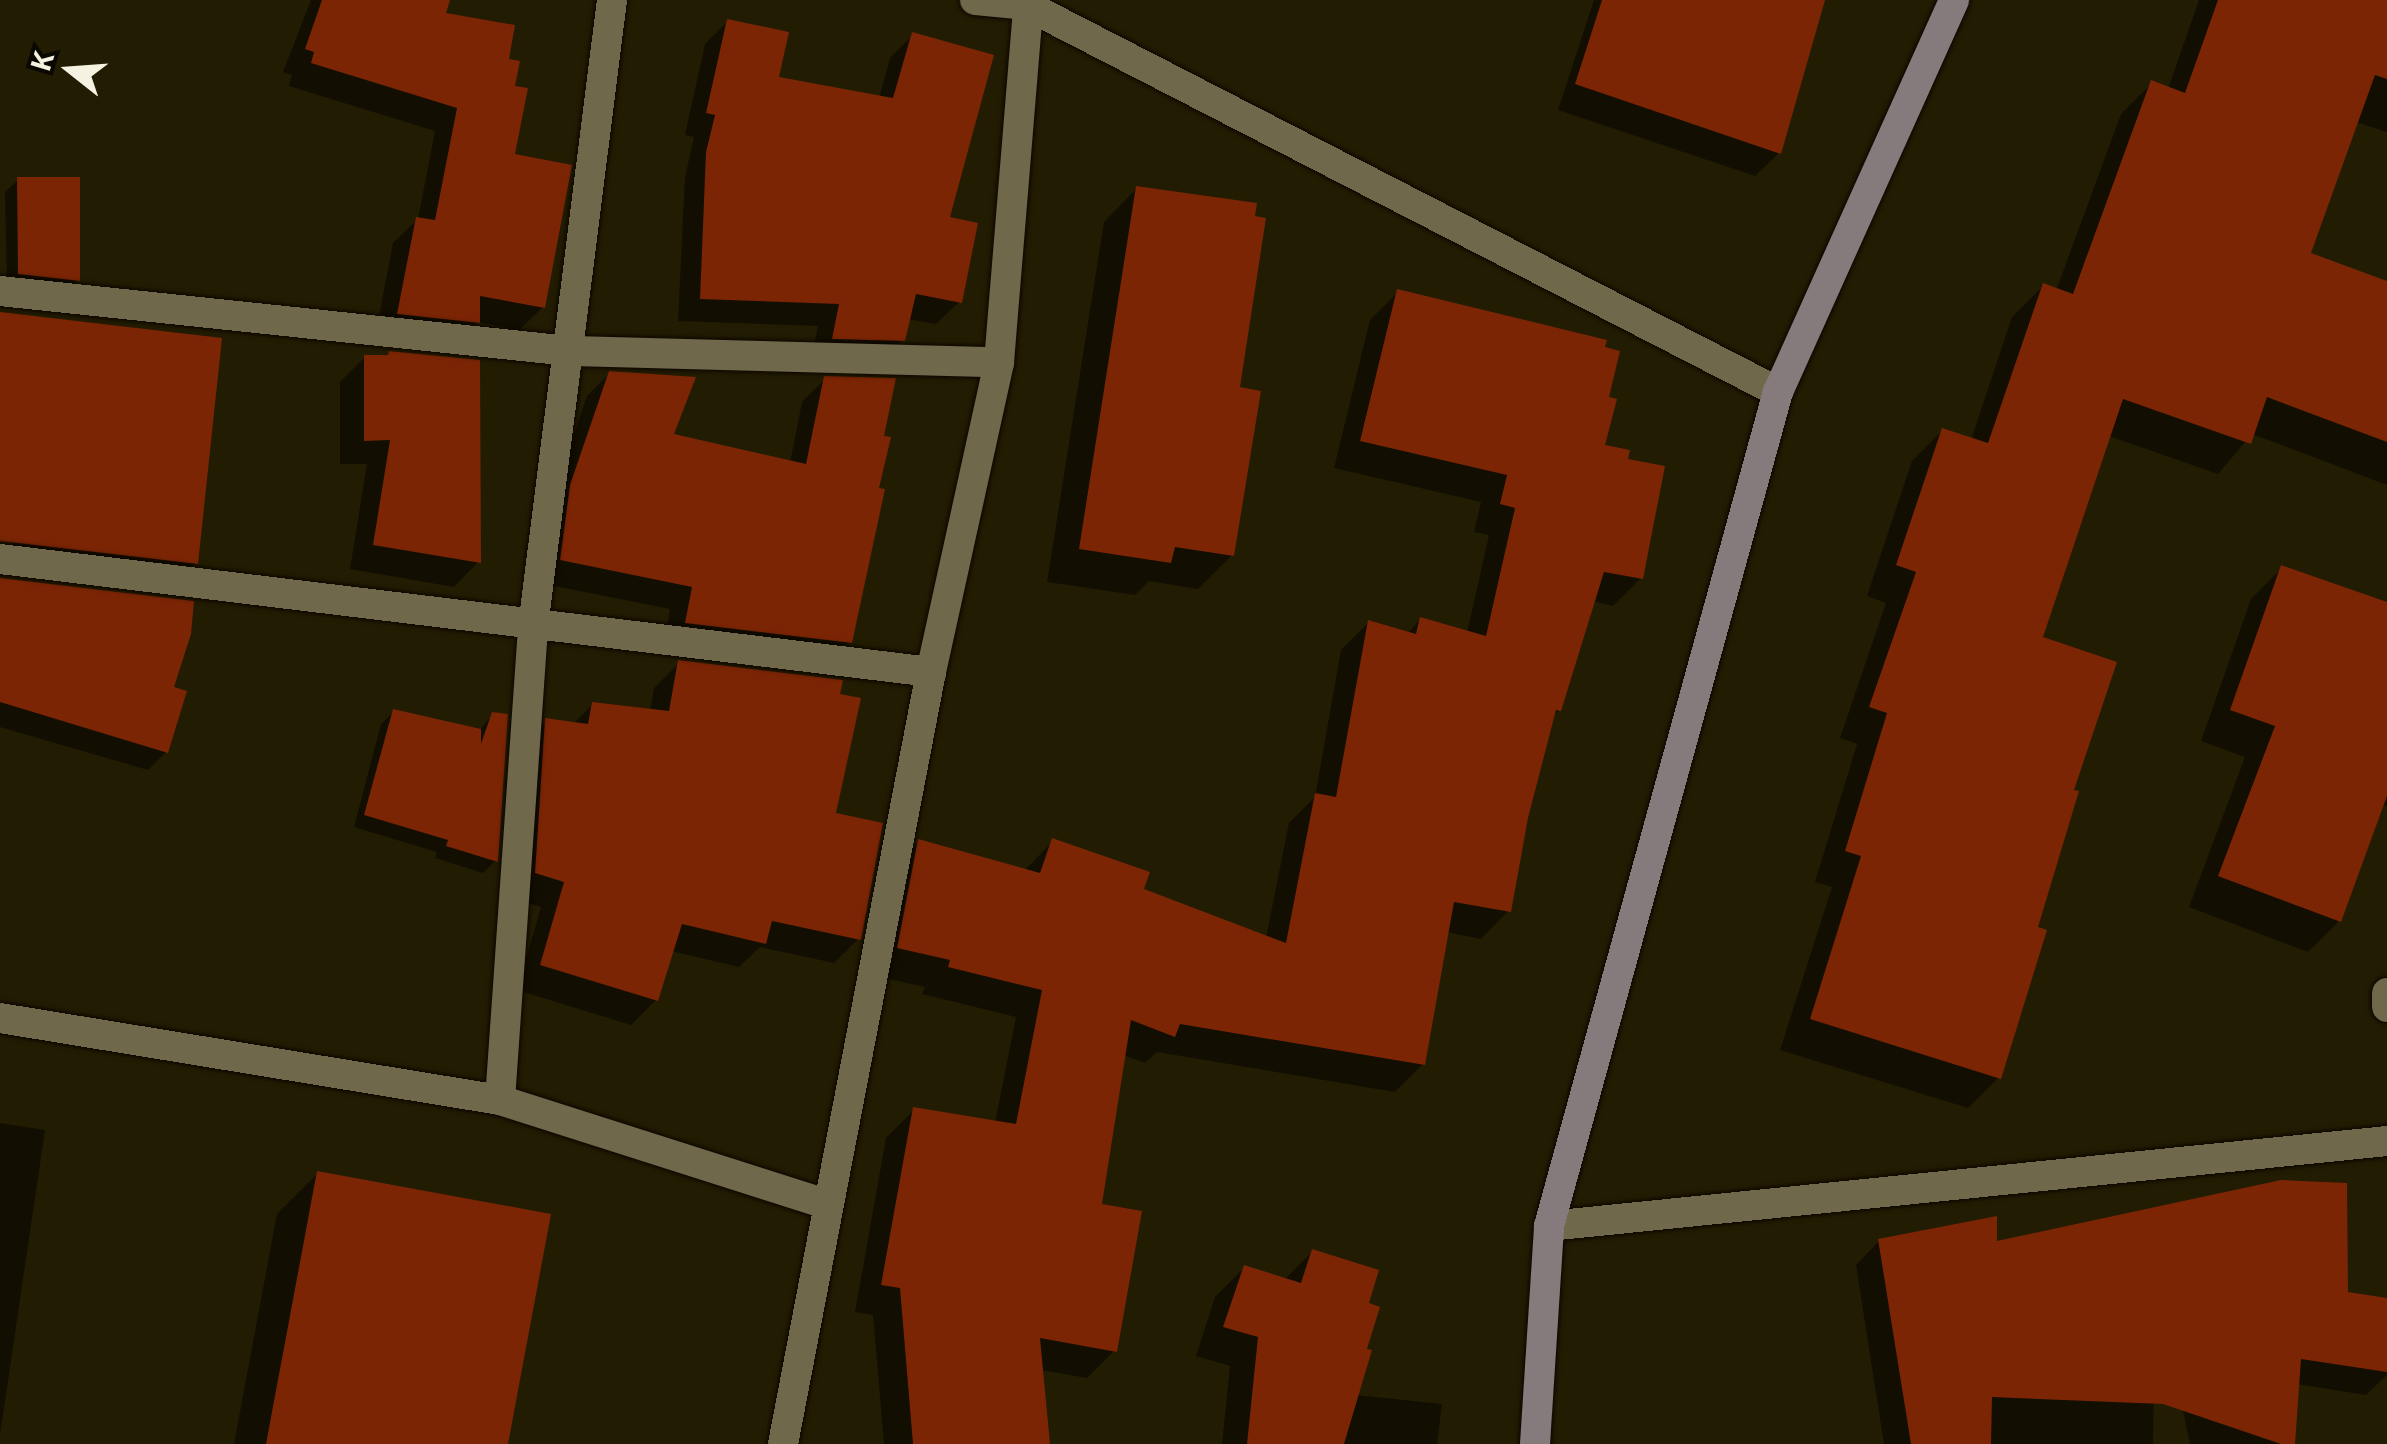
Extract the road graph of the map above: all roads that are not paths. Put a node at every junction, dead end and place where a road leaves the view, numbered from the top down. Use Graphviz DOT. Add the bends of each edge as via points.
graph roads {
  1 [pos="612,0"];
  2 [pos="974,0"];
  3 [pos="1954,0"];
  4 [pos="1027,3"];
  5 [pos="0,291"];
  6 [pos="569,351"];
  7 [pos="999,362"];
  8 [pos="1778,392"];
  9 [pos="0,559"];
  10 [pos="533,626"];
  11 [pos="932,672"];
  12 [pos="2387,993"];
  13 [pos="2387,1007"];
  14 [pos="0,1018"];
  15 [pos="500,1100"];
  16 [pos="2387,1141"];
  17 [pos="826,1204"];
  18 [pos="1549,1226"];
  19 [pos="783,1444"];
  20 [pos="1535,1444"];
  1 -- 6 [label="street"];
  2 -- 4 [label="street"];
  3 -- 8 [label="street"];
  4 -- 7 [label="street"];
  4 -- 8 [label="street"];
  5 -- 6 [label="street"];
  6 -- 7 [label="street"];
  6 -- 10 [label="street"];
  7 -- 11 [label="street"];
  8 -- 18 [label="street"];
  9 -- 10 [label="street"];
  10 -- 11 [label="street"];
  10 -- 15 [label="street"];
  11 -- 17 [label="street"];
  12 -- 13 [label="street"];
  14 -- 15 [label="street"];
  15 -- 17 [label="street"];
  16 -- 18 [label="street"];
  17 -- 19 [label="street"];
  18 -- 20 [label="street"];
}
